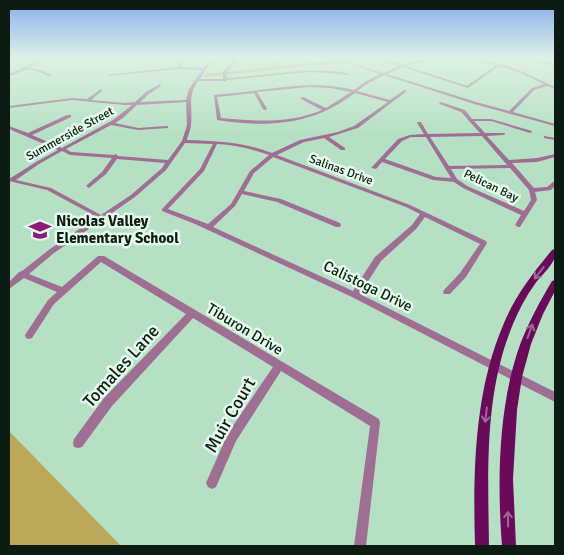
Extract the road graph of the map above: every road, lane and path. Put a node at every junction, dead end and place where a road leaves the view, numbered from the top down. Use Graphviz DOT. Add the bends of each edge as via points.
graph roads {
  1 [pos="195,84"];
  2 [pos="295,84"];
  3 [pos="313,84"];
  4 [pos="368,84"];
  5 [pos="417,84"];
  6 [pos="458,84"];
  7 [pos="472,84"];
  8 [pos="160,85"];
  9 [pos="546,85"];
  10 [pos="555,88"];
  11 [pos="100,90"];
  12 [pos="405,91"];
  13 [pos="354,92"];
  14 [pos="256,93"];
  15 [pos="302,98"];
  16 [pos="88,100"];
  17 [pos="188,101"];
  18 [pos="389,101"];
  19 [pos="441,103"];
  20 [pos="134,104"];
  21 [pos="9,106"];
  22 [pos="265,109"];
  23 [pos="326,110"];
  24 [pos="510,113"];
  25 [pos="70,116"];
  26 [pos="471,120"];
  27 [pos="419,123"];
  28 [pos="112,124"];
  29 [pos="555,125"];
  30 [pos="9,127"];
  31 [pos="166,127"];
  32 [pos="530,132"];
  33 [pos="28,134"];
  34 [pos="503,134"];
  35 [pos="484,135"];
  36 [pos="325,136"];
  37 [pos="426,136"];
  38 [pos="546,137"];
  39 [pos="555,139"];
  40 [pos="184,141"];
  41 [pos="216,142"];
  42 [pos="343,149"];
  43 [pos="60,150"];
  44 [pos="272,154"];
  45 [pos="555,155"];
  46 [pos="116,156"];
  47 [pos="382,160"];
  48 [pos="170,162"];
  49 [pos="510,164"];
  50 [pos="374,168"];
  51 [pos="447,168"];
  52 [pos="10,180"];
  53 [pos="455,180"];
  54 [pos="555,183"];
  55 [pos="88,186"];
  56 [pos="532,190"];
  57 [pos="241,192"];
  58 [pos="424,213"];
  59 [pos="525,214"];
  60 [pos="101,217"];
  61 [pos="338,225"];
  62 [pos="518,225"];
  63 [pos="209,227"];
  64 [pos="555,252"];
  65 [pos="22,274"];
  66 [pos="555,283"];
  67 [pos="9,286"];
  68 [pos="63,291"];
  69 [pos="447,292"];
  70 [pos="355,295"];
  71 [pos="192,313"];
  72 [pos="29,335"];
  73 [pos="279,366"];
  74 [pos="494,367"];
  75 [pos="516,378"];
  76 [pos="555,397"];
  77 [pos="78,443"];
  78 [pos="212,483"];
  79 [pos="360,546"];
  80 [pos="482,546"];
  81 [pos="509,546"];
  1 -- 17 [label="street"];
  2 -- 14 [label="street"];
  3 -- 13 [label="street"];
  4 -- 13 [label="street"];
  5 -- 24 [label="street"];
  6 -- 7 [label="street" via="468,87"];
  8 -- 20 [label="street, Summerside Street"];
  9 -- 10 [label="street"];
  9 -- 24 [label="street" via="533,89"];
  11 -- 16 [label="street"];
  12 -- 18 [label="street"];
  13 -- 18 [label="street"];
  13 -- 23 [label="street"];
  14 -- 22 [label="street"];
  14 -- 23 [label="street" via="215,96 219,119 278,121"];
  15 -- 23 [label="street"];
  16 -- 20 [label="street"];
  16 -- 21 [label="street"];
  17 -- 20 [label="street"];
  17 -- 40 [label="street" via="189,125"];
  18 -- 36 [label="street" via="356,127"];
  19 -- 26 [label="street" via="465,111"];
  20 -- 28 [label="street, Summerside Street"];
  24 -- 29 [label="street"];
  25 -- 33 [label="street"];
  26 -- 32 [label="street" via="495,121"];
  26 -- 35 [label="street"];
  27 -- 37 [label="street, Pelican Bay"];
  28 -- 31 [label="street" via="138,128"];
  28 -- 43 [label="street, Summerside Street"];
  30 -- 33 [label="street"];
  33 -- 43 [label="street"];
  34 -- 35 [label="street"];
  35 -- 37 [label="street"];
  35 -- 49 [label="street"];
  36 -- 42 [label="street"];
  36 -- 44 [label="street"];
  37 -- 47 [label="street" via="400,140"];
  37 -- 51 [label="street, Pelican Bay"];
  38 -- 39 [label="street"];
  40 -- 41 [label="street, Salinas Drive"];
  40 -- 48 [label="street"];
  41 -- 44 [label="street, Salinas Drive" via="248,146"];
  41 -- 63 [label="street, Calistoga Drive" via="202,170 164,210"];
  43 -- 46 [label="street"];
  43 -- 52 [label="street, Summerside Street"];
  44 -- 57 [label="street" via="252,172"];
  44 -- 58 [label="street, Salinas Drive"];
  45 -- 49 [label="street"];
  46 -- 48 [label="street"];
  46 -- 55 [label="street" via="104,173"];
  47 -- 50 [label="street"];
  47 -- 53 [label="street" via="435,179"];
  48 -- 60 [label="street" via="142,189"];
  49 -- 51 [label="street"];
  49 -- 56 [label="street"];
  51 -- 53 [label="street, Pelican Bay"];
  52 -- 60 [label="street" via="49,189"];
  53 -- 59 [label="street, Pelican Bay" via="465,188"];
  54 -- 56 [label="street" via="549,189"];
  56 -- 59 [label="street" via="534,200"];
  57 -- 61 [label="street" via="279,200"];
  57 -- 63 [label="street" via="227,212"];
  58 -- 69 [label="street, Salinas Drive" via="484,243 463,275"];
  58 -- 70 [label="street" via="414,227 378,259"];
  59 -- 62 [label="street"];
  60 -- 65 [label="street"];
  63 -- 70 [label="street, Calistoga Drive"];
  64 -- 74 [label="main road, one-way" via="523,294 510,319"];
  65 -- 67 [label="street"];
  65 -- 68 [label="street"];
  75 -- 66 [label="main road, one-way" via="530,330"];
  68 -- 71 [label="street, Tiburon Drive" via="101,258"];
  68 -- 72 [label="street" via="40,316"];
  70 -- 74 [label="street, Calistoga Drive"];
  71 -- 73 [label="street, Tiburon Drive"];
  71 -- 77 [label="street, Tomales Lane" via="108,402"];
  73 -- 78 [label="street, Muir Court" via="232,437"];
  73 -- 79 [label="street, Tiburon Drive" via="375,424"];
  74 -- 75 [label="street, Calistoga Drive"];
  74 -- 80 [label="main road, one-way" via="483,444"];
  75 -- 76 [label="street, Calistoga Drive"];
  81 -- 75 [label="main road, one-way" via="508,440"];
}
